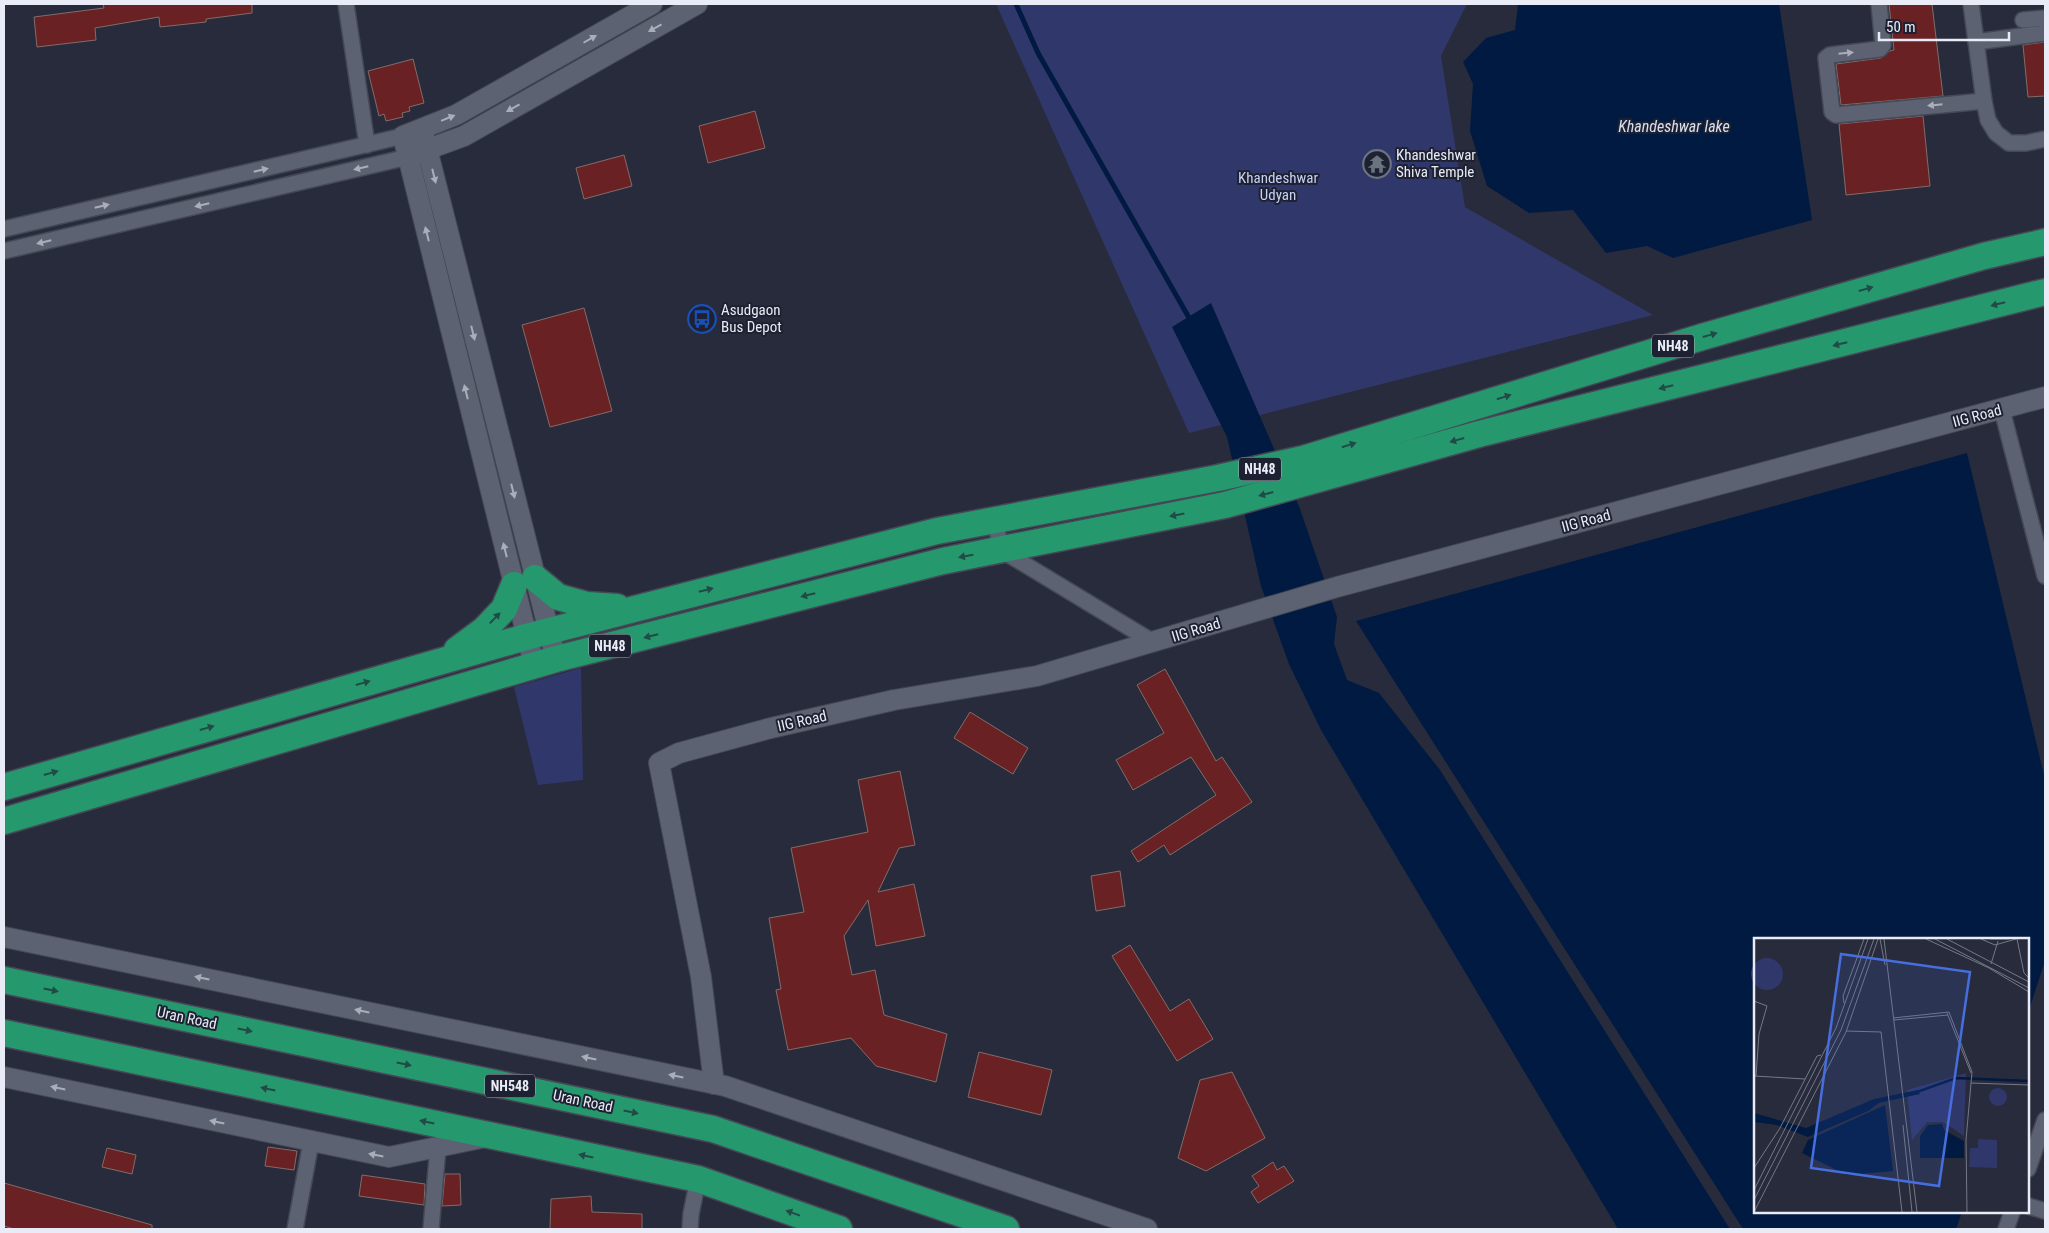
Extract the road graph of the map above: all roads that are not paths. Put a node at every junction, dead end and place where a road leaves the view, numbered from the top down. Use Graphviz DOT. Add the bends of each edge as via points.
graph roads {
  1 [pos="346,4"];
  2 [pos="652,4"];
  3 [pos="697,4"];
  4 [pos="1879,4"];
  5 [pos="1971,4"];
  6 [pos="2045,18"];
  7 [pos="2023,20"];
  8 [pos="2045,33"];
  9 [pos="1976,42"];
  10 [pos="1984,101"];
  11 [pos="422,129"];
  12 [pos="403,136"];
  13 [pos="2045,139"];
  14 [pos="367,145"];
  15 [pos="427,150"];
  16 [pos="408,157"];
  17 [pos="4,230"];
  18 [pos="2045,242"];
  19 [pos="4,251"];
  20 [pos="2045,292"];
  21 [pos="2045,397"];
  22 [pos="2002,410"];
  23 [pos="1305,471"];
  24 [pos="995,520"];
  25 [pos="1001,550"];
  26 [pos="2045,576"];
  27 [pos="524,581"];
  28 [pos="634,609"];
  29 [pos="537,634"];
  30 [pos="1153,642"];
  31 [pos="444,660"];
  32 [pos="545,662"];
  33 [pos="4,787"];
  34 [pos="4,821"];
  35 [pos="4,937"];
  36 [pos="4,980"];
  37 [pos="4,1033"];
  38 [pos="4,1077"];
  39 [pos="714,1084"];
  40 [pos="2045,1120"];
  41 [pos="492,1136"];
  42 [pos="312,1142"];
  43 [pos="438,1147"];
  44 [pos="2029,1166"];
  45 [pos="698,1179"];
  46 [pos="2029,1206"];
  47 [pos="2045,1211"];
  48 [pos="2012,1213"];
  49 [pos="296,1229"];
  50 [pos="432,1229"];
  51 [pos="690,1229"];
  52 [pos="839,1229"];
  53 [pos="1006,1229"];
  54 [pos="1147,1229"];
  55 [pos="2006,1229"];
  1 -- 14 [label="street"];
  11 -- 2 [label="street, one-way" via="456,115"];
  3 -- 15 [label="street, one-way" via="464,136"];
  10 -- 4 [label="street, one-way" via="1836,115 1832,112 1826,58 1880,49 1884,45"];
  5 -- 9 [label="street"];
  6 -- 7 [label="street"];
  8 -- 9 [label="street"];
  9 -- 10 [label="street"];
  10 -- 13 [label="street" via="1992,127 2009,143"];
  11 -- 12 [label="street"];
  11 -- 15 [label="street"];
  12 -- 14 [label="street"];
  12 -- 16 [label="street"];
  17 -- 14 [label="street, one-way"];
  15 -- 16 [label="street"];
  15 -- 27 [label="street, one-way"];
  16 -- 19 [label="street, one-way"];
  27 -- 16 [label="street, one-way"];
  23 -- 18 [label="highway, NH48, one-way" via="1712,334 1984,256"];
  20 -- 23 [label="highway, NH48, one-way" via="1479,434"];
  21 -- 22 [label="street, IIG Road"];
  22 -- 26 [label="street"];
  22 -- 30 [label="street, IIG Road" via="1337,587"];
  23 -- 24 [label="highway, NH48" via="1218,478"];
  23 -- 25 [label="highway, NH48, one-way" via="1225,505"];
  24 -- 25 [label="street"];
  28 -- 24 [label="highway, NH48, one-way" via="937,531"];
  25 -- 30 [label="street"];
  25 -- 32 [label="highway, NH48, one-way" via="943,561"];
  27 -- 28 [label="highway" via="558,597 587,605"];
  27 -- 29 [label="street"];
  31 -- 27 [label="highway, one-way" via="484,630"];
  28 -- 29 [label="highway, NH48"];
  29 -- 31 [label="highway, NH48"];
  29 -- 32 [label="street"];
  30 -- 39 [label="street, IIG Road" via="1037,676 894,700 771,728 679,753 659,763 701,977"];
  33 -- 31 [label="highway, NH48, one-way"];
  32 -- 34 [label="highway, NH48"];
  39 -- 35 [label="street, one-way"];
  36 -- 53 [label="highway, Uran Road / NH548, one-way" via="713,1129"];
  41 -- 37 [label="highway, one-way"];
  42 -- 38 [label="street, one-way"];
  39 -- 54 [label="street"];
  40 -- 44 [label="street"];
  41 -- 43 [label="street"];
  45 -- 41 [label="highway, one-way"];
  43 -- 42 [label="street, one-way" via="389,1157"];
  42 -- 49 [label="street"];
  43 -- 50 [label="street"];
  45 -- 51 [label="street"];
  52 -- 45 [label="highway, one-way"];
  46 -- 47 [label="street"];
  48 -- 55 [label="street"];
}
